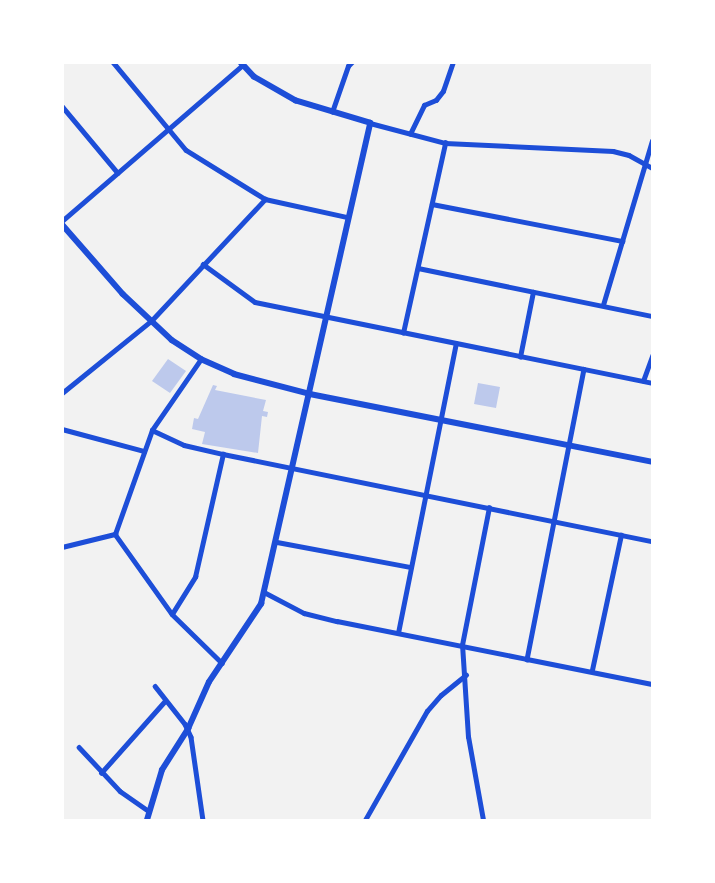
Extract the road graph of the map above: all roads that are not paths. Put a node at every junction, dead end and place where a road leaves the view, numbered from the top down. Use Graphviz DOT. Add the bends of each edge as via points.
graph roads {
  1 [pos="113,62"];
  2 [pos="352,62"];
  3 [pos="453,62"];
  4 [pos="242,64"];
  5 [pos="62,106"];
  6 [pos="332,112"];
  7 [pos="370,123"];
  8 [pos="168,130"];
  9 [pos="410,134"];
  10 [pos="652,141"];
  11 [pos="445,143"];
  12 [pos="644,163"];
  13 [pos="652,168"];
  14 [pos="118,174"];
  15 [pos="265,199"];
  16 [pos="432,204"];
  17 [pos="347,217"];
  18 [pos="62,222"];
  19 [pos="622,241"];
  20 [pos="203,264"];
  21 [pos="418,268"];
  22 [pos="533,292"];
  23 [pos="603,305"];
  24 [pos="652,316"];
  25 [pos="326,317"];
  26 [pos="151,321"];
  27 [pos="404,333"];
  28 [pos="456,344"];
  29 [pos="520,356"];
  30 [pos="652,356"];
  31 [pos="201,359"];
  32 [pos="584,369"];
  33 [pos="643,381"];
  34 [pos="652,383"];
  35 [pos="62,393"];
  36 [pos="310,394"];
  37 [pos="439,420"];
  38 [pos="62,429"];
  39 [pos="152,430"];
  40 [pos="569,446"];
  41 [pos="144,451"];
  42 [pos="223,454"];
  43 [pos="652,462"];
  44 [pos="294,468"];
  45 [pos="424,496"];
  46 [pos="489,508"];
  47 [pos="554,521"];
  48 [pos="115,534"];
  49 [pos="621,536"];
  50 [pos="652,541"];
  51 [pos="277,542"];
  52 [pos="62,547"];
  53 [pos="411,567"];
  54 [pos="264,592"];
  55 [pos="172,614"];
  56 [pos="398,633"];
  57 [pos="462,645"];
  58 [pos="527,658"];
  59 [pos="222,663"];
  60 [pos="592,670"];
  61 [pos="466,675"];
  62 [pos="652,684"];
  63 [pos="155,686"];
  64 [pos="165,701"];
  65 [pos="188,730"];
  66 [pos="79,747"];
  67 [pos="101,773"];
  68 [pos="149,811"];
  69 [pos="147,820"];
  70 [pos="203,820"];
  71 [pos="365,820"];
  72 [pos="483,820"];
  1 -- 8 [label="street"];
  2 -- 6 [label="street"];
  3 -- 9 [label="street" via="443,91 436,100 424,104"];
  4 -- 6 [label="street" via="275,91"];
  4 -- 8 [label="street"];
  5 -- 14 [label="street"];
  6 -- 7 [label="street"];
  7 -- 9 [label="street"];
  7 -- 17 [label="street"];
  8 -- 14 [label="street"];
  8 -- 15 [label="street" via="186,150"];
  9 -- 11 [label="street"];
  10 -- 12 [label="street"];
  11 -- 12 [label="street" via="593,149 629,155"];
  11 -- 16 [label="street"];
  12 -- 13 [label="street"];
  12 -- 19 [label="street"];
  14 -- 18 [label="street"];
  15 -- 17 [label="street"];
  15 -- 20 [label="street"];
  16 -- 19 [label="street"];
  16 -- 21 [label="street"];
  17 -- 25 [label="street"];
  18 -- 26 [label="street"];
  19 -- 23 [label="street"];
  20 -- 25 [label="street" via="256,302"];
  20 -- 26 [label="street"];
  21 -- 22 [label="street"];
  21 -- 27 [label="street"];
  22 -- 23 [label="street"];
  22 -- 29 [label="street"];
  23 -- 24 [label="street"];
  25 -- 27 [label="street"];
  25 -- 36 [label="street"];
  26 -- 31 [label="street"];
  26 -- 35 [label="street"];
  27 -- 28 [label="street"];
  28 -- 29 [label="street"];
  28 -- 37 [label="street"];
  29 -- 32 [label="street"];
  30 -- 33 [label="street"];
  31 -- 36 [label="street" via="234,374"];
  31 -- 39 [label="street"];
  32 -- 33 [label="street"];
  32 -- 40 [label="street"];
  33 -- 34 [label="street"];
  36 -- 37 [label="street"];
  36 -- 44 [label="street"];
  37 -- 40 [label="street"];
  37 -- 45 [label="street"];
  38 -- 41 [label="street"];
  39 -- 41 [label="street"];
  39 -- 42 [label="street" via="184,445"];
  40 -- 43 [label="street"];
  40 -- 47 [label="street"];
  41 -- 48 [label="street"];
  42 -- 44 [label="street"];
  42 -- 55 [label="street" via="195,577"];
  44 -- 45 [label="street"];
  44 -- 51 [label="street"];
  45 -- 46 [label="street"];
  45 -- 53 [label="street"];
  46 -- 47 [label="street"];
  46 -- 57 [label="street"];
  47 -- 49 [label="street"];
  47 -- 58 [label="street"];
  48 -- 52 [label="street"];
  48 -- 55 [label="street"];
  49 -- 50 [label="street"];
  49 -- 60 [label="street"];
  51 -- 53 [label="street"];
  51 -- 54 [label="street"];
  53 -- 56 [label="street"];
  54 -- 56 [label="street" via="304,613"];
  54 -- 59 [label="street" via="251,622"];
  55 -- 59 [label="street"];
  56 -- 57 [label="street"];
  57 -- 58 [label="street"];
  57 -- 61 [label="street"];
  58 -- 60 [label="street"];
  59 -- 65 [label="street" via="209,682"];
  60 -- 62 [label="street"];
  61 -- 71 [label="street" via="427,711"];
  61 -- 72 [label="street" via="468,737"];
  63 -- 64 [label="street"];
  64 -- 65 [label="street"];
  64 -- 67 [label="street"];
  65 -- 68 [label="street" via="162,770"];
  65 -- 70 [label="street"];
  66 -- 67 [label="street"];
  67 -- 68 [label="street"];
  68 -- 69 [label="street"];
}
